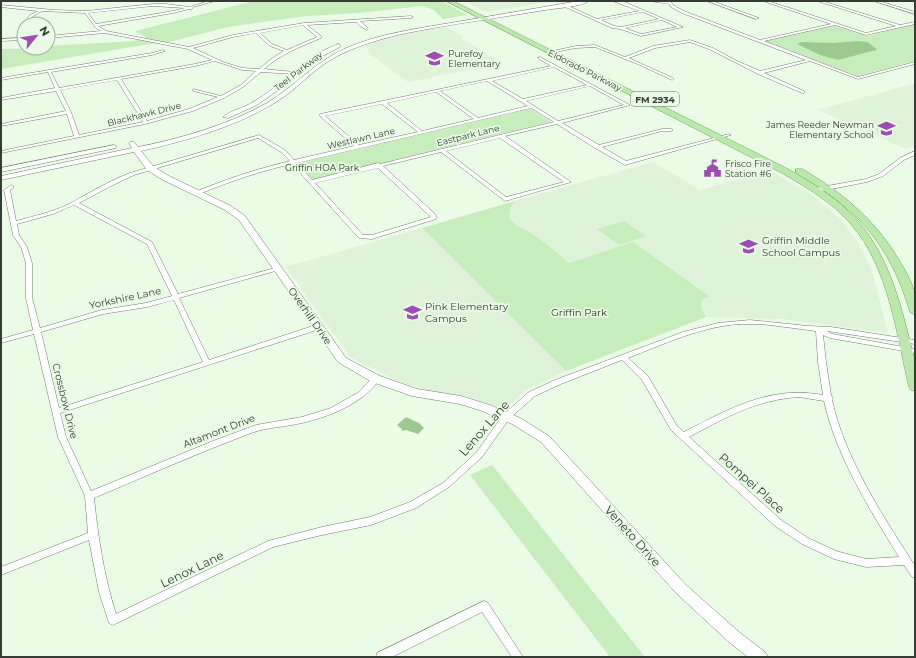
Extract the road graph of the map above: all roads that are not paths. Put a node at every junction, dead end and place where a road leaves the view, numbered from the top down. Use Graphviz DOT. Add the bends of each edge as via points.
graph roads {
  1 [pos="213,1"];
  2 [pos="449,1"];
  3 [pos="460,1"];
  4 [pos="587,1"];
  5 [pos="615,1"];
  6 [pos="651,1"];
  7 [pos="709,1"];
  8 [pos="765,1"];
  9 [pos="819,1"];
  10 [pos="876,1"];
  11 [pos="670,2"];
  12 [pos="561,3"];
  13 [pos="1,6"];
  14 [pos="192,8"];
  15 [pos="42,10"];
  16 [pos="644,11"];
  17 [pos="86,12"];
  18 [pos="915,12"];
  19 [pos="31,16"];
  20 [pos="484,16"];
  21 [pos="411,17"];
  22 [pos="757,18"];
  23 [pos="664,19"];
  24 [pos="357,20"];
  25 [pos="597,20"];
  26 [pos="915,23"];
  27 [pos="304,24"];
  28 [pos="836,24"];
  29 [pos="96,25"];
  30 [pos="900,26"];
  31 [pos="621,28"];
  32 [pos="367,29"];
  33 [pos="407,30"];
  34 [pos="105,32"];
  35 [pos="257,32"];
  36 [pos="56,36"];
  37 [pos="16,39"];
  38 [pos="1,40"];
  39 [pos="760,41"];
  40 [pos="348,43"];
  41 [pos="357,46"];
  42 [pos="189,48"];
  43 [pos="163,50"];
  44 [pos="558,50"];
  45 [pos="287,51"];
  46 [pos="550,52"];
  47 [pos="540,58"];
  48 [pos="626,58"];
  49 [pos="216,60"];
  50 [pos="810,60"];
  51 [pos="915,63"];
  52 [pos="555,66"];
  53 [pos="49,71"];
  54 [pos="259,71"];
  55 [pos="667,72"];
  56 [pos="661,73"];
  57 [pos="759,73"];
  58 [pos="292,75"];
  59 [pos="305,76"];
  60 [pos="1,79"];
  61 [pos="119,79"];
  62 [pos="672,79"];
  63 [pos="488,80"];
  64 [pos="590,85"];
  65 [pos="58,89"];
  66 [pos="195,90"];
  67 [pos="437,91"];
  68 [pos="802,92"];
  69 [pos="222,97"];
  70 [pos="1,99"];
  71 [pos="521,101"];
  72 [pos="383,102"];
  73 [pos="531,107"];
  74 [pos="69,112"];
  75 [pos="477,119"];
  76 [pos="556,122"];
  77 [pos="145,123"];
  78 [pos="1,124"];
  79 [pos="671,130"];
  80 [pos="421,132"];
  81 [pos="722,135"];
  82 [pos="501,136"];
  83 [pos="78,137"];
  84 [pos="134,146"];
  85 [pos="358,147"];
  86 [pos="597,147"];
  87 [pos="125,148"];
  88 [pos="442,150"];
  89 [pos="1,152"];
  90 [pos="915,153"];
  91 [pos="771,156"];
  92 [pos="761,159"];
  93 [pos="294,162"];
  94 [pos="378,165"];
  95 [pos="148,166"];
  96 [pos="1,170"];
  97 [pos="1,178"];
  98 [pos="312,182"];
  99 [pos="11,187"];
  100 [pos="828,188"];
  101 [pos="816,190"];
  102 [pos="197,193"];
  103 [pos="74,204"];
  104 [pos="14,223"];
  105 [pos="277,269"];
  106 [pos="175,298"];
  107 [pos="915,312"];
  108 [pos="318,326"];
  109 [pos="819,329"];
  110 [pos="37,331"];
  111 [pos="1,341"];
  112 [pos="915,342"];
  113 [pos="908,347"];
  114 [pos="623,357"];
  115 [pos="207,363"];
  116 [pos="376,379"];
  117 [pos="915,387"];
  118 [pos="829,399"];
  119 [pos="56,412"];
  120 [pos="506,417"];
  121 [pos="683,436"];
  122 [pos="89,496"];
  123 [pos="93,535"];
  124 [pos="907,561"];
  125 [pos="1,571"];
  126 [pos="915,574"];
  127 [pos="113,620"];
  128 [pos="381,657"];
  129 [pos="518,657"];
  130 [pos="760,657"];
  1 -- 14 [label="street"];
  2 -- 20 [label="main road, Eldorado Parkway / FM 2934"];
  3 -- 20 [label="main road, Eldorado Parkway / FM 2934"];
  4 -- 12 [label="main road, Teel Parkway"];
  5 -- 16 [label="street"];
  6 -- 11 [label="street"];
  7 -- 22 [label="street"];
  8 -- 28 [label="street"];
  9 -- 30 [label="street"];
  10 -- 18 [label="street"];
  11 -- 39 [label="street" via="677,9"];
  12 -- 20 [label="main road, Teel Parkway"];
  12 -- 25 [label="street"];
  13 -- 15 [label="street"];
  14 -- 17 [label="street" via="156,3"];
  14 -- 29 [label="street"];
  15 -- 17 [label="street"];
  15 -- 19 [label="street"];
  16 -- 23 [label="street"];
  16 -- 25 [label="street"];
  17 -- 29 [label="street"];
  20 -- 33 [label="main road, Teel Parkway"];
  20 -- 44 [label="main road, Eldorado Parkway / FM 2934"];
  20 -- 46 [label="main road, Eldorado Parkway / FM 2934"];
  21 -- 24 [label="street"];
  23 -- 31 [label="street"];
  23 -- 31 [label="street" via="681,27 641,35"];
  24 -- 27 [label="street"];
  24 -- 32 [label="street"];
  25 -- 31 [label="street"];
  26 -- 30 [label="street"];
  27 -- 35 [label="street"];
  27 -- 45 [label="street, Blackhawk Drive" via="320,37"];
  28 -- 30 [label="street" via="866,34"];
  28 -- 39 [label="street"];
  29 -- 34 [label="street"];
  33 -- 40 [label="main road, Teel Parkway" via="383,32"];
  33 -- 41 [label="main road, Teel Parkway"];
  34 -- 36 [label="street"];
  34 -- 42 [label="street"];
  35 -- 42 [label="street"];
  35 -- 45 [label="street" via="272,45"];
  37 -- 38 [label="street"];
  39 -- 50 [label="street"];
  40 -- 41 [label="main road"];
  40 -- 58 [label="main road, Teel Parkway" via="313,58"];
  41 -- 59 [label="main road, Teel Parkway" via="330,57"];
  42 -- 49 [label="street"];
  43 -- 53 [label="street"];
  44 -- 46 [label="street"];
  44 -- 48 [label="street" via="594,46"];
  44 -- 81 [label="main road, Eldorado Parkway / FM 2934"];
  45 -- 54 [label="street, Blackhawk Drive"];
  46 -- 81 [label="main road, Eldorado Parkway / FM 2934"];
  47 -- 52 [label="street"];
  48 -- 56 [label="street"];
  48 -- 57 [label="street" via="654,47 690,41"];
  49 -- 54 [label="street" via="242,69"];
  49 -- 61 [label="street"];
  50 -- 51 [label="street" via="858,78"];
  50 -- 57 [label="street"];
  52 -- 63 [label="street"];
  52 -- 64 [label="street"];
  53 -- 60 [label="street"];
  53 -- 65 [label="street"];
  54 -- 58 [label="street" via="264,74"];
  54 -- 69 [label="street, Blackhawk Drive" via="242,86"];
  55 -- 56 [label="street"];
  56 -- 62 [label="street"];
  57 -- 68 [label="street"];
  58 -- 59 [label="main road"];
  58 -- 84 [label="main road, Teel Parkway" via="255,104 193,128"];
  59 -- 84 [label="main road, Teel Parkway" via="286,93 247,116 183,138"];
  61 -- 65 [label="street"];
  61 -- 77 [label="street"];
  63 -- 67 [label="street"];
  63 -- 71 [label="street"];
  64 -- 71 [label="street"];
  64 -- 76 [label="street, Eastpark Lane" via="628,105"];
  65 -- 70 [label="street"];
  65 -- 74 [label="street"];
  66 -- 69 [label="street"];
  67 -- 72 [label="street"];
  67 -- 75 [label="street"];
  69 -- 77 [label="street, Blackhawk Drive" via="186,112"];
  71 -- 73 [label="street"];
  72 -- 80 [label="street"];
  72 -- 85 [label="street" via="322,115"];
  73 -- 75 [label="street, Westlawn Lane"];
  73 -- 76 [label="street"];
  74 -- 78 [label="street"];
  74 -- 83 [label="street"];
  75 -- 80 [label="street, Westlawn Lane"];
  76 -- 82 [label="street, Eastpark Lane"];
  76 -- 86 [label="street"];
  77 -- 83 [label="street, Blackhawk Drive"];
  79 -- 86 [label="street" via="662,130"];
  80 -- 85 [label="street, Westlawn Lane"];
  81 -- 86 [label="street" via="701,144 695,143 657,156 625,163"];
  81 -- 91 [label="main road, Eldorado Parkway / FM 2934"];
  81 -- 92 [label="main road, Eldorado Parkway / FM 2934"];
  82 -- 88 [label="street, Eastpark Lane"];
  82 -- 88 [label="street" via="568,182 505,199"];
  83 -- 89 [label="street, Blackhawk Drive"];
  84 -- 87 [label="main road, Teel Parkway"];
  84 -- 95 [label="main road, Overhill Drive"];
  85 -- 93 [label="street, Westlawn Lane"];
  87 -- 95 [label="main road, Overhill Drive" via="133,159"];
  87 -- 96 [label="main road, Teel Parkway"];
  87 -- 97 [label="main road, Teel Parkway"];
  88 -- 94 [label="street, Eastpark Lane"];
  90 -- 100 [label="street" via="902,159 881,175"];
  91 -- 92 [label="main road"];
  91 -- 100 [label="main road, Eldorado Parkway / FM 2934"];
  92 -- 101 [label="main road, Eldorado Parkway / FM 2934"];
  93 -- 95 [label="street" via="280,148 259,136"];
  93 -- 98 [label="street"];
  93 -- 102 [label="street, Westlawn Lane" via="254,172"];
  94 -- 98 [label="street, Eastpark Lane"];
  94 -- 98 [label="street" via="433,214 434,218 365,238 359,235"];
  95 -- 102 [label="main road, Overhill Drive"];
  95 -- 103 [label="street" via="116,180"];
  99 -- 104 [label="street, Crossbow Drive" via="7,190"];
  100 -- 101 [label="street"];
  100 -- 107 [label="main road, Eldorado Parkway / FM 2934" via="870,224 889,250 902,273"];
  101 -- 113 [label="main road, Eldorado Parkway / FM 2934" via="854,222 870,244 887,278"];
  102 -- 105 [label="main road, Overhill Drive" via="242,218"];
  103 -- 104 [label="street"];
  103 -- 106 [label="street" via="150,243"];
  104 -- 110 [label="street, Crossbow Drive" via="16,235 24,247 29,263 29,298"];
  105 -- 106 [label="street, Yorkshire Lane"];
  105 -- 108 [label="main road, Overhill Drive"];
  106 -- 110 [label="street, Yorkshire Lane" via="147,306 102,312"];
  106 -- 115 [label="street"];
  108 -- 115 [label="street"];
  108 -- 116 [label="main road, Overhill Drive" via="342,360"];
  109 -- 113 [label="street, Lenox Lane" via="830,336"];
  109 -- 114 [label="street, Lenox Lane" via="740,322 703,328"];
  109 -- 118 [label="street" via="822,366"];
  110 -- 111 [label="street, Yorkshire Lane"];
  110 -- 119 [label="street, Crossbow Drive"];
  112 -- 113 [label="street, Lenox Lane"];
  113 -- 117 [label="main road, Eldorado Parkway / FM 2934"];
  114 -- 120 [label="street, Lenox Lane" via="532,394"];
  114 -- 121 [label="street, Pompei Place" via="645,378 666,417"];
  115 -- 119 [label="street"];
  116 -- 120 [label="main road, Overhill Drive" via="416,393 461,400"];
  116 -- 122 [label="street, Altamont Drive" via="362,394 334,410 302,420 258,427"];
  118 -- 121 [label="street" via="796,394 768,397 750,403"];
  118 -- 124 [label="street" via="832,415 852,468"];
  119 -- 122 [label="street, Crossbow Drive" via="62,437"];
  120 -- 127 [label="street, Lenox Lane" via="479,456 446,485 413,505 371,521 271,544"];
  120 -- 130 [label="main road, Veneto Drive" via="544,439 681,589"];
  121 -- 124 [label="street, Pompei Place" via="778,523 805,541 834,555 866,563"];
  122 -- 123 [label="street, Crossbow Drive"];
  123 -- 125 [label="street"];
  123 -- 127 [label="street, Crossbow Drive" via="104,592"];
  124 -- 126 [label="street"];
  128 -- 129 [label="street" via="484,606"];
}
